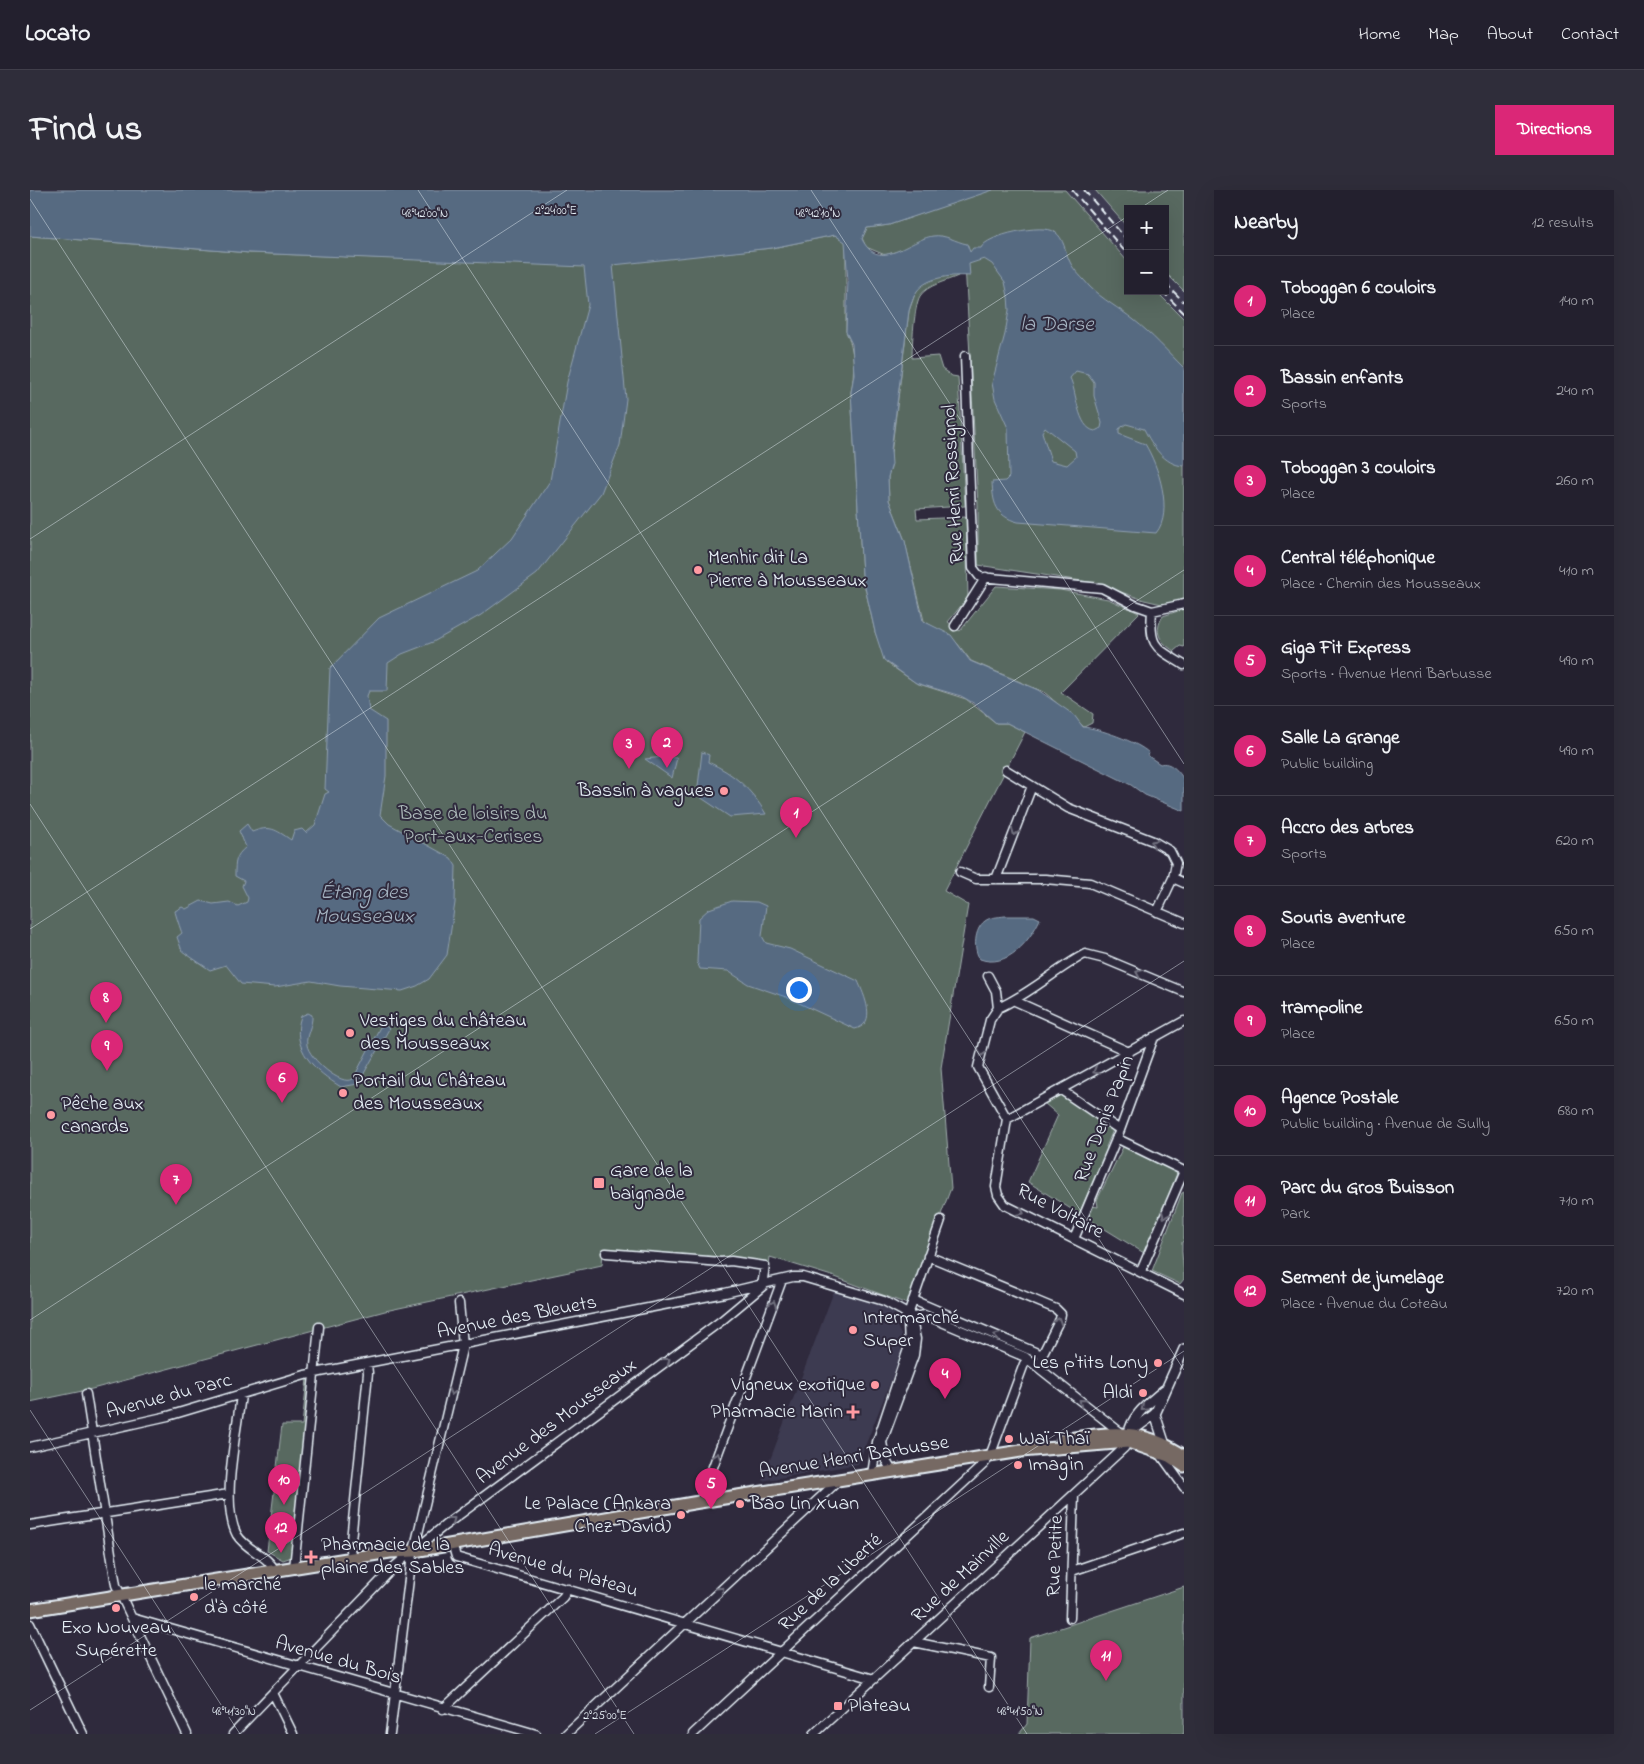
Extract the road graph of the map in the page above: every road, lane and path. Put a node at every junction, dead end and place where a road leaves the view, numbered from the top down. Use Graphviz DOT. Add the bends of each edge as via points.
graph roads {
  1 [pos="965,356"];
  2 [pos="986,578"];
  3 [pos="1184,604"];
  4 [pos="1152,611"];
  5 [pos="954,626"];
  6 [pos="1184,665"];
  7 [pos="1006,770"];
  8 [pos="1032,786"];
  9 [pos="960,872"];
  10 [pos="1172,878"];
  11 [pos="996,879"];
  12 [pos="1184,883"];
  13 [pos="1157,912"];
  14 [pos="1184,923"];
  15 [pos="988,976"];
  16 [pos="1184,992"];
  17 [pos="1015,1001"];
  18 [pos="998,1008"];
  19 [pos="1184,1021"];
  20 [pos="1154,1038"];
  21 [pos="1129,1052"];
  22 [pos="1061,1090"];
  23 [pos="1007,1118"];
  24 [pos="1120,1130"];
  25 [pos="1116,1138"];
  26 [pos="1184,1171"];
  27 [pos="941,1220"];
  28 [pos="1074,1239"];
  29 [pos="606,1253"];
  30 [pos="928,1256"];
  31 [pos="1141,1271"];
  32 [pos="782,1280"];
  33 [pos="763,1285"];
  34 [pos="1184,1294"];
  35 [pos="913,1300"];
  36 [pos="459,1303"];
  37 [pos="907,1318"];
  38 [pos="319,1327"];
  39 [pos="463,1345"];
  40 [pos="1184,1349"];
  41 [pos="1042,1355"];
  42 [pos="367,1364"];
  43 [pos="1024,1364"];
  44 [pos="1037,1365"];
  45 [pos="314,1374"];
  46 [pos="1166,1388"];
  47 [pos="86,1394"];
  48 [pos="241,1395"];
  49 [pos="1155,1414"];
  50 [pos="92,1433"];
  51 [pos="1126,1436"];
  52 [pos="30,1447"];
  53 [pos="1161,1448"];
  54 [pos="1021,1451"];
  55 [pos="990,1456"];
  56 [pos="1182,1461"];
  57 [pos="892,1471"];
  58 [pos="872,1474"];
  59 [pos="840,1480"];
  60 [pos="1184,1487"];
  61 [pos="229,1494"];
  62 [pos="1074,1494"];
  63 [pos="696,1502"];
  64 [pos="105,1514"];
  65 [pos="30,1525"];
  66 [pos="1184,1533"];
  67 [pos="452,1543"];
  68 [pos="414,1551"];
  69 [pos="353,1559"];
  70 [pos="294,1568"];
  71 [pos="275,1571"];
  72 [pos="1072,1571"];
  73 [pos="568,1589"];
  74 [pos="120,1596"];
  75 [pos="30,1610"];
  76 [pos="132,1618"];
  77 [pos="1070,1618"];
  78 [pos="686,1623"];
  79 [pos="30,1624"];
  80 [pos="914,1642"];
  81 [pos="782,1651"];
  82 [pos="299,1667"];
  83 [pos="874,1679"];
  84 [pos="989,1687"];
  85 [pos="273,1693"];
  86 [pos="396,1695"];
  87 [pos="443,1709"];
  88 [pos="83,1734"];
  89 [pos="187,1734"];
  90 [pos="233,1734"];
  91 [pos="293,1734"];
  92 [pos="390,1734"];
  93 [pos="536,1734"];
  94 [pos="566,1734"];
  95 [pos="693,1734"];
  96 [pos="814,1734"];
  1 -- 2 [label="street, Rue Henri Rossignol" via="973,568 975,574"];
  2 -- 4 [label="street, Rue Henri Rossignol" via="1102,588"];
  2 -- 5 [label="street"];
  3 -- 4 [label="street"];
  4 -- 6 [label="street" via="1150,633 1153,642"];
  7 -- 8 [label="street"];
  10 -- 8 [label="street, one-way" via="1176,863 1170,852 1068,808"];
  8 -- 11 [label="street, one-way"];
  9 -- 11 [label="street" via="976,879"];
  10 -- 12 [label="street"];
  10 -- 13 [label="street"];
  11 -- 13 [label="street" via="1090,883"];
  13 -- 14 [label="street"];
  15 -- 18 [label="street" via="996,991"];
  16 -- 17 [label="street, one-way" via="1085,954 1059,968"];
  17 -- 18 [label="street"];
  17 -- 21 [label="street"];
  18 -- 23 [label="street, one-way" via="990,1020 978,1067"];
  19 -- 20 [label="street"];
  20 -- 21 [label="street"];
  20 -- 24 [label="street, Rue Denis Papin"];
  21 -- 22 [label="street, one-way"];
  22 -- 23 [label="street"];
  22 -- 24 [label="street"];
  23 -- 28 [label="street, Rue Voltaire, one-way" via="996,1187 998,1194 1005,1205"];
  24 -- 25 [label="street, Rue Denis Papin"];
  25 -- 26 [label="street"];
  25 -- 28 [label="street, Rue Denis Papin"];
  26 -- 31 [label="street, one-way"];
  27 -- 30 [label="street"];
  28 -- 31 [label="street, Rue Voltaire"];
  29 -- 33 [label="street" via="766,1266"];
  30 -- 35 [label="street"];
  41 -- 30 [label="street, one-way" via="1060,1319 1061,1314 1056,1309"];
  31 -- 34 [label="street, Rue Voltaire"];
  32 -- 33 [label="street, Avenue des Bleuets"];
  32 -- 37 [label="street, Avenue des Bleuets" via="803,1277 884,1300"];
  63 -- 32 [label="street, one-way"];
  33 -- 39 [label="street, Avenue des Bleuets"];
  68 -- 33 [label="street, Avenue des Mousseaux, one-way" via="721,1321"];
  35 -- 37 [label="street"];
  41 -- 35 [label="street, one-way"];
  36 -- 39 [label="street"];
  37 -- 44 [label="street" via="925,1315"];
  37 -- 57 [label="street" via="915,1331 916,1346 882,1442 884,1459"];
  37 -- 58 [label="street" via="909,1346 877,1442"];
  38 -- 45 [label="street"];
  39 -- 42 [label="street, Avenue des Bleuets"];
  39 -- 68 [label="street, one-way"];
  40 -- 46 [label="street"];
  41 -- 44 [label="street"];
  42 -- 45 [label="street, Avenue des Bleuets"];
  42 -- 69 [label="street" via="350,1550"];
  43 -- 55 [label="street"];
  51 -- 44 [label="street, one-way"];
  45 -- 48 [label="street, Avenue du Parc"];
  45 -- 70 [label="street"];
  46 -- 49 [label="street"];
  46 -- 51 [label="street, one-way" via="1136,1415"];
  47 -- 50 [label="street"];
  48 -- 50 [label="street, Avenue du Parc"];
  48 -- 61 [label="street"];
  49 -- 51 [label="street"];
  49 -- 53 [label="street"];
  50 -- 52 [label="street, Avenue du Parc"];
  50 -- 64 [label="street"];
  51 -- 53 [label="main road, Avenue Henri Barbusse"];
  51 -- 54 [label="main road, Avenue Henri Barbusse"];
  51 -- 54 [label="main road, Avenue Henri Barbusse" via="1048,1442"];
  51 -- 62 [label="street, Rue de Mainville" via="1124,1448"];
  53 -- 56 [label="main road, Avenue Henri Barbusse"];
  54 -- 55 [label="main road, Avenue Henri Barbusse"];
  55 -- 57 [label="main road, Avenue Henri Barbusse"];
  55 -- 81 [label="street, Rue de la Liberté"];
  56 -- 60 [label="street"];
  57 -- 58 [label="main road, Avenue Henri Barbusse"];
  58 -- 59 [label="main road, Avenue Henri Barbusse"];
  59 -- 63 [label="main road, Avenue Henri Barbusse"];
  78 -- 59 [label="street, one-way"];
  61 -- 64 [label="street"];
  61 -- 71 [label="street" via="230,1519 238,1536 269,1561"];
  62 -- 72 [label="street, Rue Petite"];
  62 -- 80 [label="street, Rue de Mainville"];
  63 -- 67 [label="main road, Avenue Henri Barbusse"];
  64 -- 65 [label="street"];
  64 -- 74 [label="street"];
  66 -- 72 [label="street"];
  67 -- 68 [label="main road, Avenue Henri Barbusse"];
  67 -- 73 [label="street, Avenue du Plateau" via="456,1556"];
  68 -- 69 [label="main road, Avenue Henri Barbusse"];
  68 -- 82 [label="street, Avenue des Mousseaux" via="396,1565"];
  68 -- 86 [label="street"];
  69 -- 70 [label="main road, Avenue Henri Barbusse"];
  70 -- 71 [label="main road, Avenue Henri Barbusse"];
  71 -- 74 [label="main road, Avenue Henri Barbusse"];
  72 -- 77 [label="street, Rue Petite"];
  73 -- 78 [label="street, Avenue du Plateau"];
  73 -- 87 [label="street"];
  74 -- 75 [label="main road, Avenue Henri Barbusse"];
  74 -- 76 [label="street"];
  76 -- 82 [label="street, Avenue du Bois"];
  76 -- 89 [label="street"];
  78 -- 81 [label="street, Avenue du Plateau"];
  78 -- 94 [label="street"];
  79 -- 88 [label="street"];
  80 -- 83 [label="street, Rue de Mainville"];
  80 -- 84 [label="street" via="991,1658"];
  81 -- 83 [label="street, Avenue du Plateau"];
  81 -- 95 [label="street, Rue de la Liberté"];
  82 -- 85 [label="street, Avenue des Mousseaux"];
  82 -- 86 [label="street, Avenue du Bois"];
  83 -- 96 [label="street, Rue de Mainville"];
  85 -- 90 [label="street, Avenue des Mousseaux"];
  85 -- 91 [label="street"];
  86 -- 87 [label="street, Avenue du Bois"];
  86 -- 92 [label="street"];
  87 -- 93 [label="street, Avenue du Bois"];
}
